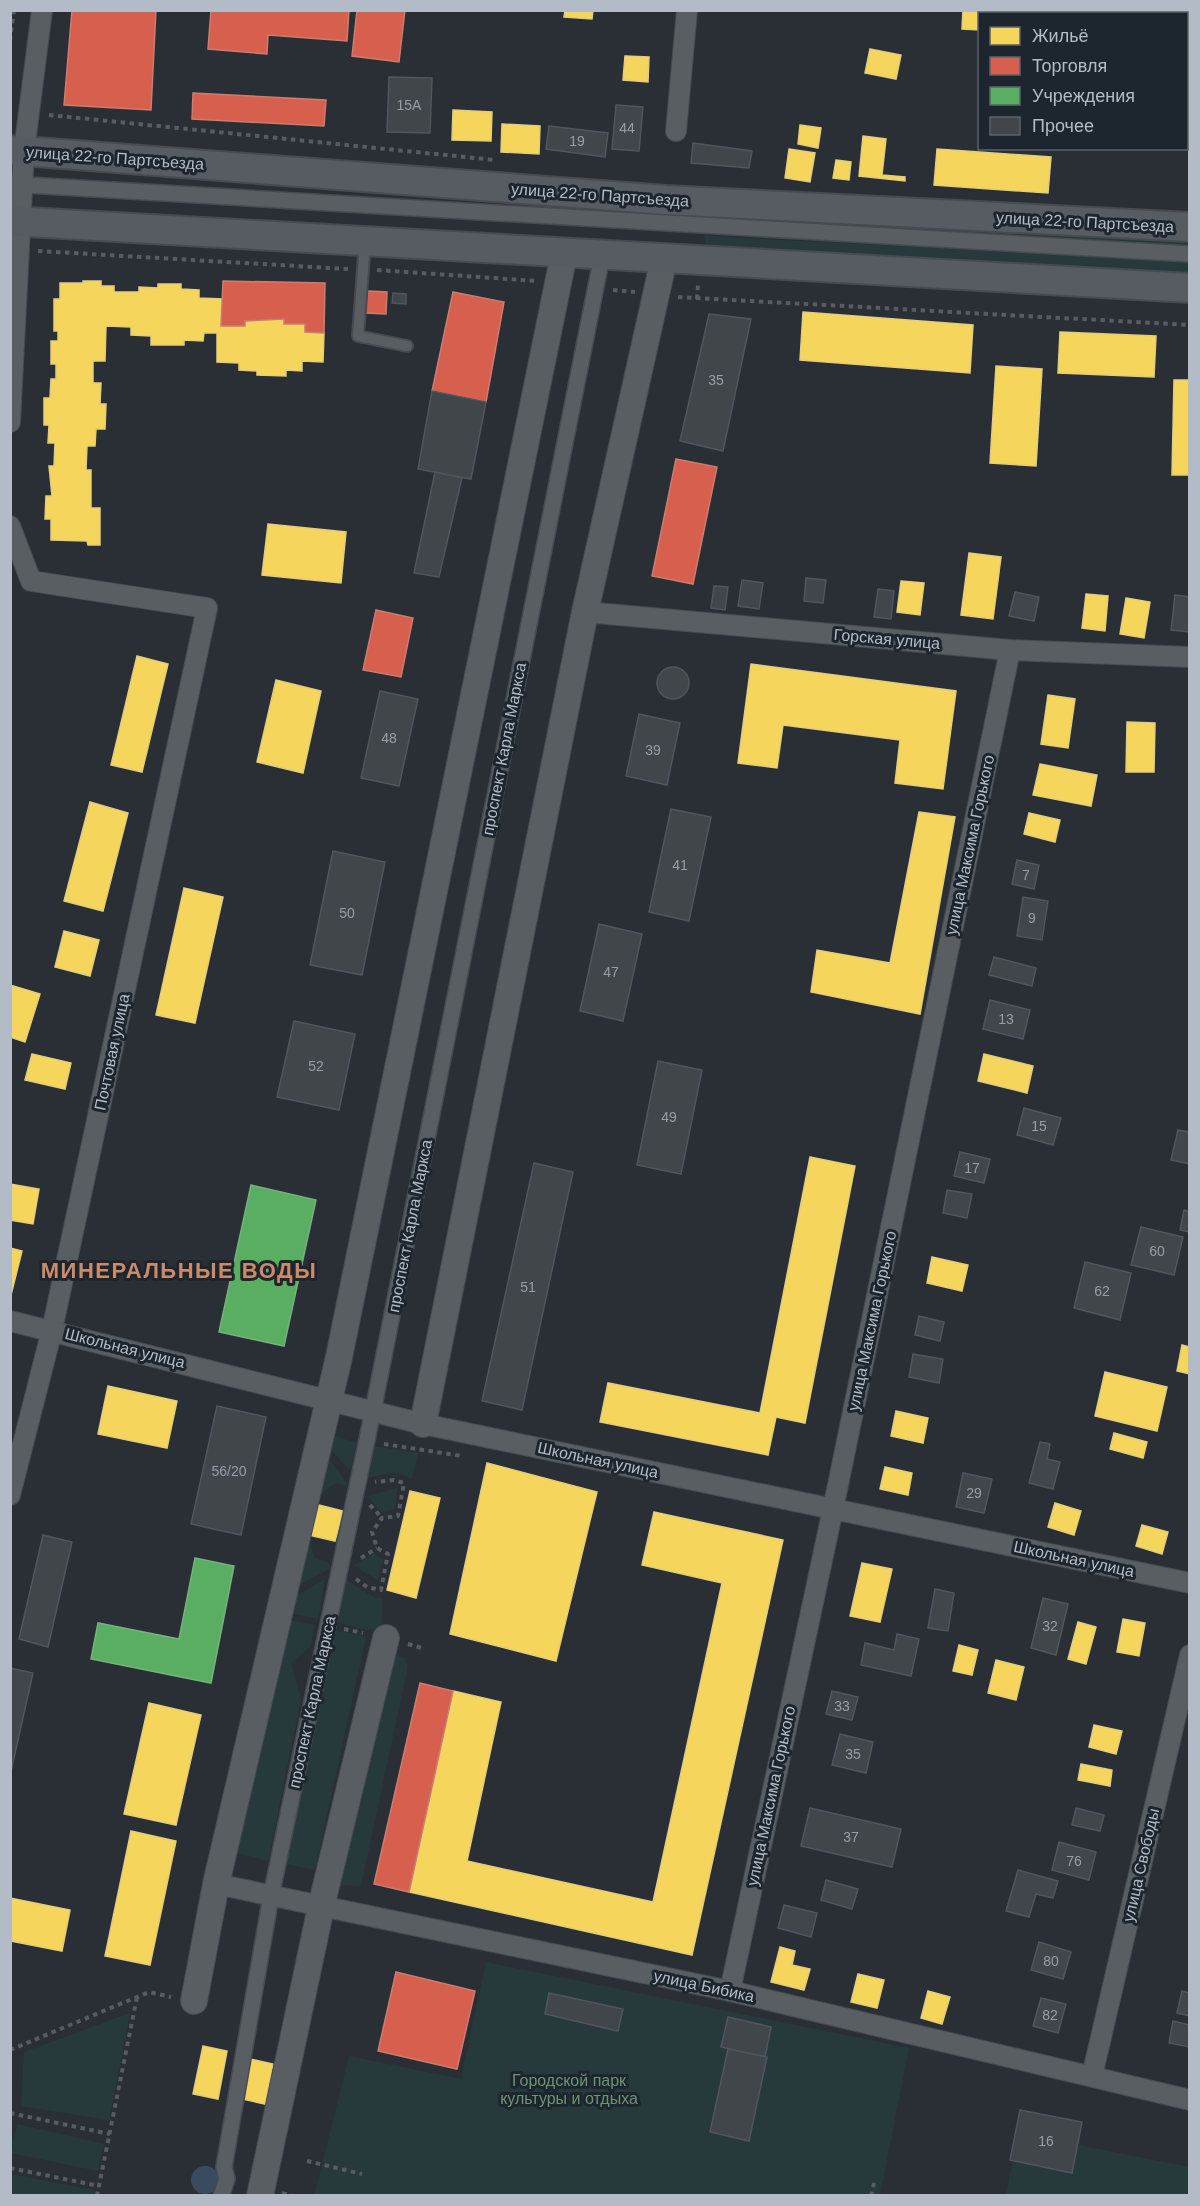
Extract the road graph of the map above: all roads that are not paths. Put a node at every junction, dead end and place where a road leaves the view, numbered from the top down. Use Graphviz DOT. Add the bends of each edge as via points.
graph roads {
  1 [pos="42,10"];
  2 [pos="687,10"];
  3 [pos="676,131"];
  4 [pos="17,150"];
  5 [pos="16,185"];
  6 [pos="16,221"];
  7 [pos="1190,227"];
  8 [pos="365,242"];
  9 [pos="564,254"];
  10 [pos="1190,254"];
  11 [pos="602,256"];
  12 [pos="664,259"];
  13 [pos="1190,288"];
  14 [pos="407,346"];
  15 [pos="10,422"];
  16 [pos="10,526"];
  17 [pos="585,612"];
  18 [pos="1010,650"];
  19 [pos="1190,657"];
  20 [pos="10,1321"];
  21 [pos="52,1330"];
  22 [pos="329,1400"];
  23 [pos="373,1411"];
  24 [pos="423,1424"];
  25 [pos="10,1495"];
  26 [pos="833,1509"];
  27 [pos="1190,1583"];
  28 [pos="386,1638"];
  29 [pos="1190,1655"];
  30 [pos="216,1884"];
  31 [pos="271,1896"];
  32 [pos="321,1907"];
  33 [pos="730,1991"];
  34 [pos="195,2001"];
  35 [pos="1092,2076"];
  36 [pos="1190,2100"];
  37 [pos="221,2196"];
  38 [pos="260,2196"];
  1 -- 4 [label="street" via="29,113"];
  2 -- 3 [label="street"];
  4 -- 5 [label="street"];
  4 -- 7 [label="main road, улица 22-го Партсъезда" via="666,200"];
  5 -- 6 [label="street"];
  5 -- 10 [label="street"];
  6 -- 8 [label="main road"];
  6 -- 15 [label="street"];
  8 -- 9 [label="main road"];
  8 -- 14 [label="lane" via="358,336"];
  9 -- 11 [label="main road"];
  9 -- 22 [label="street"];
  11 -- 12 [label="main road"];
  11 -- 23 [label="street, проспект Карла Маркса"];
  12 -- 13 [label="main road"];
  12 -- 17 [label="street"];
  16 -- 21 [label="street, Почтовая улица" via="32,581 207,608"];
  17 -- 18 [label="street, Горская улица"];
  17 -- 24 [label="street"];
  18 -- 19 [label="street, Горская улица"];
  18 -- 26 [label="street, улица Максима Горького"];
  20 -- 21 [label="street, Школьная улица"];
  21 -- 22 [label="street, Школьная улица"];
  21 -- 25 [label="street, Почтовая улица"];
  22 -- 23 [label="street, Школьная улица"];
  22 -- 30 [label="street"];
  23 -- 24 [label="street, Школьная улица"];
  23 -- 31 [label="street, проспект Карла Маркса"];
  24 -- 26 [label="street, Школьная улица"];
  26 -- 27 [label="street, Школьная улица"];
  26 -- 33 [label="street, улица Максима Горького"];
  28 -- 32 [label="street"];
  29 -- 35 [label="street, улица Свободы"];
  30 -- 31 [label="street, улица Бибика"];
  30 -- 34 [label="street"];
  31 -- 32 [label="street, улица Бибика"];
  31 -- 37 [label="street, проспект Карла Маркса"];
  32 -- 33 [label="street, улица Бибика"];
  32 -- 38 [label="street"];
  33 -- 35 [label="street, улица Бибика"];
  35 -- 36 [label="street, улица Бибика"];
}
